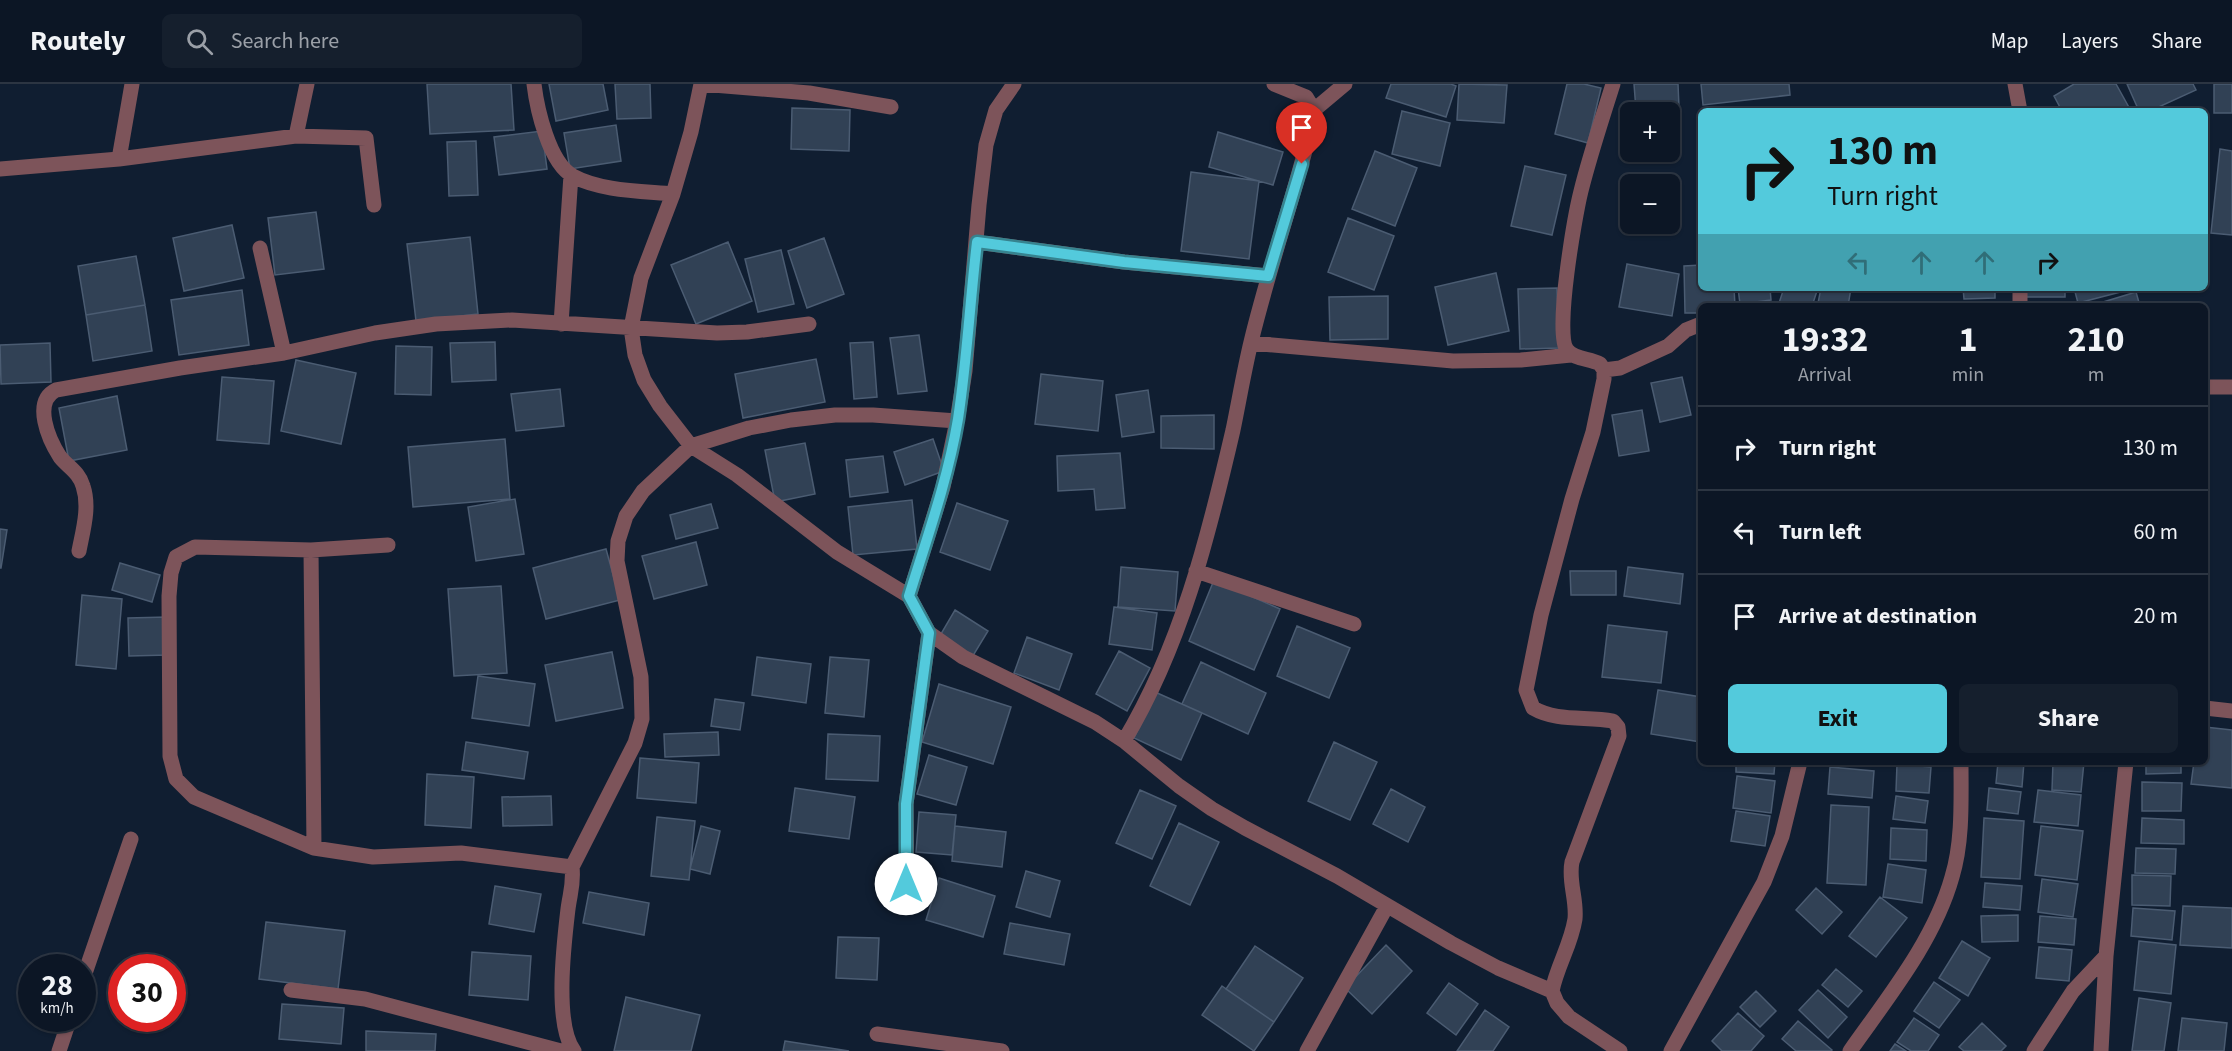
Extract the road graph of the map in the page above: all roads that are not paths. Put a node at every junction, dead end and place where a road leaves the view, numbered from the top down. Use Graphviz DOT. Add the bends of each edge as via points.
graph roads {
  1 [pos="132,84"];
  2 [pos="307,84"];
  3 [pos="534,84"];
  4 [pos="701,84"];
  5 [pos="1014,84"];
  6 [pos="1274,84"];
  7 [pos="1345,84"];
  8 [pos="1613,84"];
  9 [pos="2015,84"];
  10 [pos="891,107"];
  11 [pos="2019,108"];
  12 [pos="1314,110"];
  13 [pos="296,136"];
  14 [pos="119,159"];
  15 [pos="0,170"];
  16 [pos="571,175"];
  17 [pos="673,194"];
  18 [pos="374,205"];
  19 [pos="977,242"];
  20 [pos="260,248"];
  21 [pos="1268,276"];
  22 [pos="561,324"];
  23 [pos="809,324"];
  24 [pos="1698,325"];
  25 [pos="631,328"];
  26 [pos="1251,343"];
  27 [pos="284,353"];
  28 [pos="1571,355"];
  29 [pos="1604,370"];
  30 [pos="2208,387"];
  31 [pos="2232,387"];
  32 [pos="957,421"];
  33 [pos="691,446"];
  34 [pos="388,545"];
  35 [pos="311,550"];
  36 [pos="79,551"];
  37 [pos="1196,571"];
  38 [pos="909,596"];
  39 [pos="1354,624"];
  40 [pos="929,633"];
  41 [pos="2208,708"];
  42 [pos="2232,711"];
  43 [pos="1124,741"];
  44 [pos="1799,765"];
  45 [pos="1961,765"];
  46 [pos="2127,765"];
  47 [pos="131,838"];
  48 [pos="314,848"];
  49 [pos="572,867"];
  50 [pos="907,903"];
  51 [pos="1387,906"];
  52 [pos="92,954"];
  53 [pos="2106,957"];
  54 [pos="291,990"];
  55 [pos="1552,991"];
  56 [pos="65,1032"];
  57 [pos="877,1034"];
  58 [pos="59,1051"];
  59 [pos="561,1051"];
  60 [pos="574,1051"];
  61 [pos="1002,1051"];
  62 [pos="1307,1051"];
  63 [pos="1620,1051"];
  64 [pos="1671,1051"];
  65 [pos="1850,1051"];
  66 [pos="2034,1051"];
  67 [pos="2101,1051"];
  1 -- 14 [label="street"];
  2 -- 13 [label="street"];
  3 -- 16 [label="street" via="541,121 553,153"];
  4 -- 10 [label="street" via="809,93"];
  4 -- 17 [label="street"];
  5 -- 19 [label="street" via="996,110 986,145"];
  6 -- 12 [label="street" via="1306,97"];
  7 -- 12 [label="street"];
  8 -- 28 [label="street" via="1581,191 1563,303 1563,340"];
  9 -- 11 [label="street"];
  12 -- 21 [label="street"];
  13 -- 14 [label="street"];
  13 -- 18 [label="street" via="366,138"];
  14 -- 15 [label="street"];
  16 -- 17 [label="street" via="615,189"];
  16 -- 22 [label="street"];
  17 -- 25 [label="street" via="640,278"];
  19 -- 21 [label="street"];
  19 -- 32 [label="street"];
  20 -- 27 [label="street"];
  21 -- 26 [label="street"];
  22 -- 25 [label="street"];
  22 -- 27 [label="street" via="512,320 436,324"];
  23 -- 25 [label="street" via="717,333"];
  24 -- 29 [label="street" via="1668,346 1620,368"];
  25 -- 33 [label="street" via="644,380"];
  26 -- 28 [label="street" via="1453,361"];
  26 -- 37 [label="street"];
  27 -- 36 [label="street" via="50,393 44,412 48,431 61,458 83,486 86,509"];
  28 -- 29 [label="street" via="1596,362"];
  29 -- 55 [label="street" via="1599,406 1541,615 1526,690 1533,708 1542,713 1613,722 1619,736 1570,869 1575,918"];
  30 -- 31 [label="street"];
  32 -- 33 [label="street" via="835,415 749,428"];
  32 -- 38 [label="street" via="943,487"];
  33 -- 38 [label="street" via="737,475 837,552"];
  33 -- 49 [label="street" via="643,491 626,516 618,541 620,582 641,677 642,719 635,743"];
  34 -- 35 [label="street"];
  35 -- 48 [label="street"];
  35 -- 48 [label="street" via="195,548 176,557 170,596 170,756 176,779 194,797"];
  37 -- 39 [label="street"];
  37 -- 43 [label="street" via="1165,664"];
  38 -- 40 [label="street"];
  40 -- 43 [label="street" via="963,657 1095,722"];
  40 -- 50 [label="street" via="906,804"];
  41 -- 42 [label="street"];
  43 -- 51 [label="street" via="1212,809"];
  44 -- 64 [label="street" via="1782,836 1764,882"];
  45 -- 65 [label="street" via="1960,826 1953,875 1944,902 1930,931"];
  46 -- 53 [label="street"];
  47 -- 52 [label="street"];
  48 -- 49 [label="street" via="373,857 461,853"];
  49 -- 60 [label="street" via="574,884 568,905 562,1013"];
  51 -- 55 [label="street" via="1470,953"];
  51 -- 62 [label="street"];
  53 -- 66 [label="street" via="2073,991"];
  53 -- 67 [label="street"];
  54 -- 59 [label="street" via="365,999"];
  55 -- 63 [label="street" via="1569,1017"];
  56 -- 58 [label="street"];
  57 -- 61 [label="street"];
}
